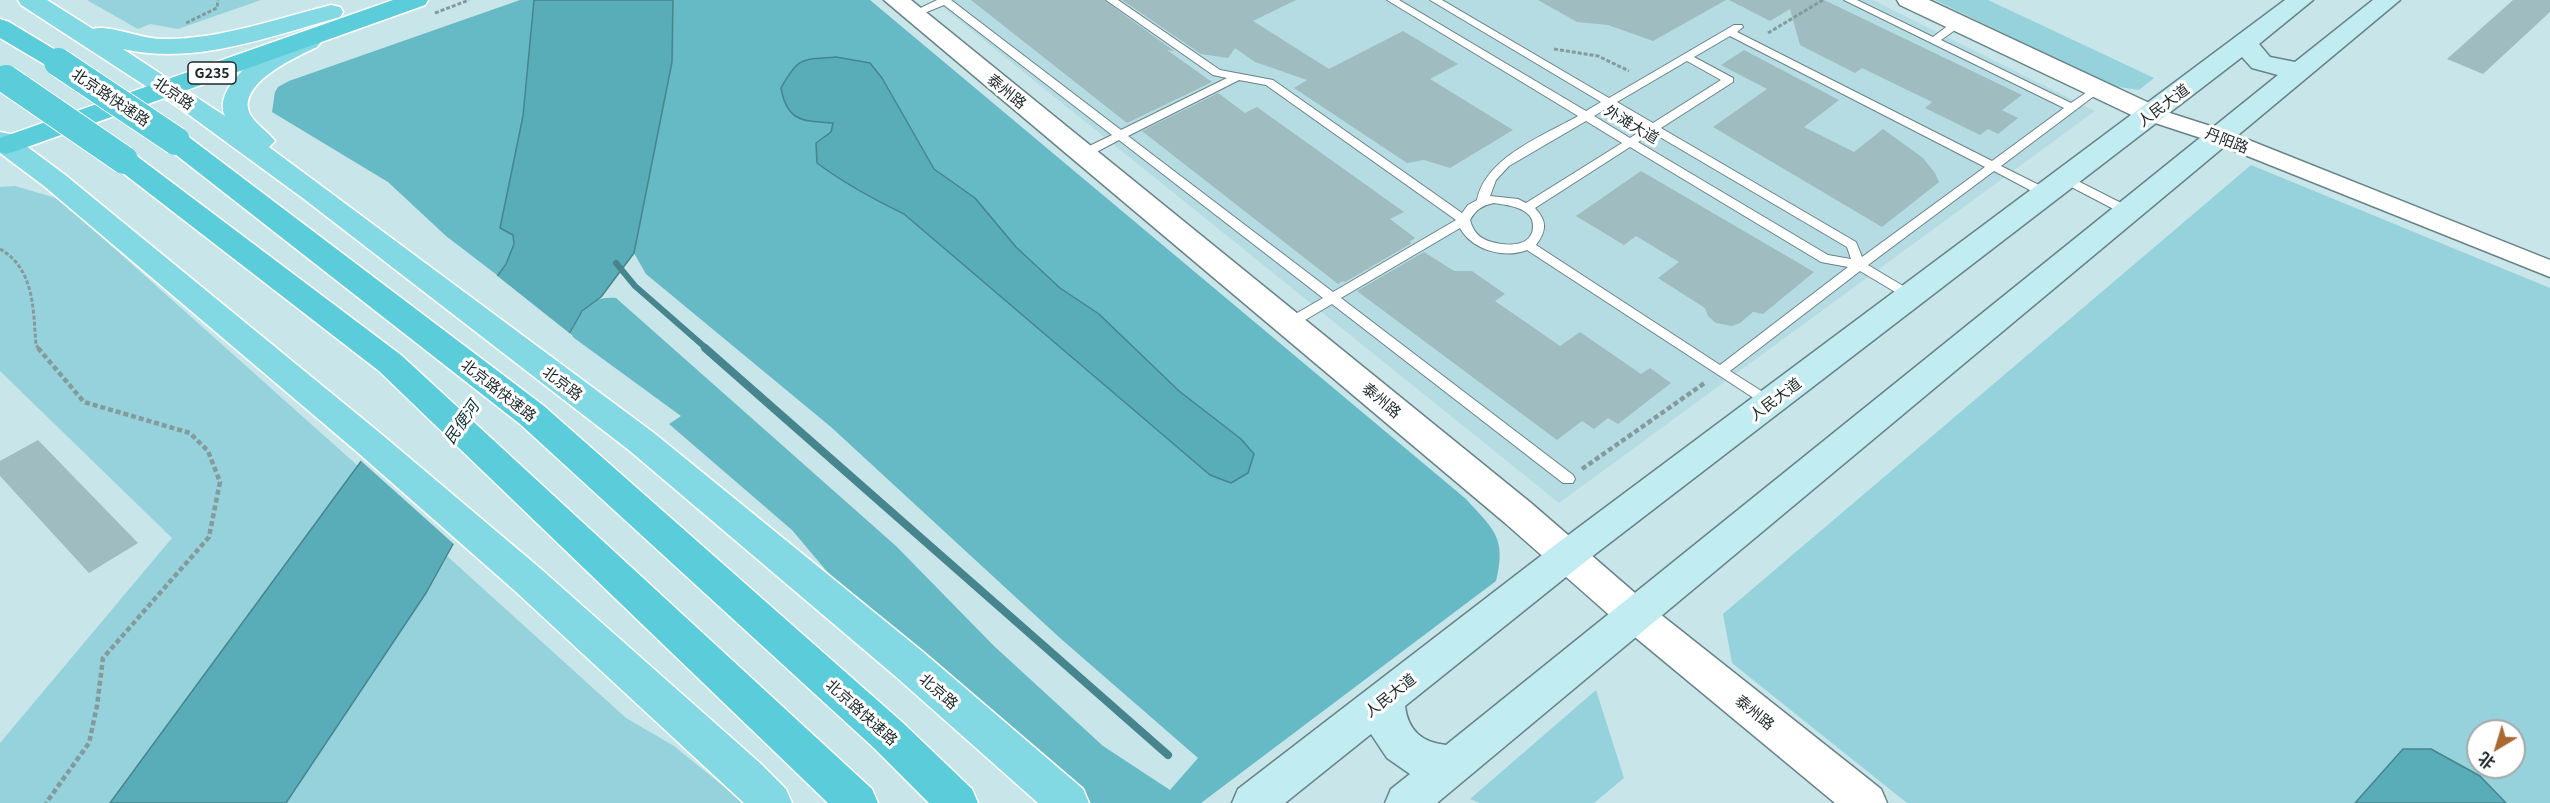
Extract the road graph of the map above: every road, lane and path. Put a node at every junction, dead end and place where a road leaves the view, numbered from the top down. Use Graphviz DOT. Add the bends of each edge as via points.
graph roads {
  1 [pos="218,0"];
  2 [pos="366,0"];
  3 [pos="416,0"];
  4 [pos="945,0"];
  5 [pos="1111,0"];
  6 [pos="1392,0"];
  7 [pos="1435,0"];
  8 [pos="1823,0"];
  9 [pos="1849,0"];
  10 [pos="1910,0"];
  11 [pos="2301,0"];
  12 [pos="2388,0"];
  13 [pos="40,6"];
  14 [pos="904,7"];
  15 [pos="334,20"];
  16 [pos="185,23"];
  17 [pos="1958,23"];
  18 [pos="0,27"];
  19 [pos="1933,41"];
  20 [pos="2246,42"];
  21 [pos="1751,43"];
  22 [pos="1526,53"];
  23 [pos="1686,57"];
  24 [pos="2300,70"];
  25 [pos="0,75"];
  26 [pos="1238,77"];
  27 [pos="1647,80"];
  28 [pos="159,82"];
  29 [pos="2097,90"];
  30 [pos="1609,102"];
  31 [pos="2072,108"];
  32 [pos="2151,114"];
  33 [pos="1586,116"];
  34 [pos="1653,128"];
  35 [pos="1120,135"];
  36 [pos="2218,136"];
  37 [pos="1631,143"];
  38 [pos="1,147"];
  39 [pos="1083,154"];
  40 [pos="1993,166"];
  41 [pos="2056,187"];
  42 [pos="314,193"];
  43 [pos="1483,201"];
  44 [pos="1528,207"];
  45 [pos="2127,211"];
  46 [pos="1464,220"];
  47 [pos="1528,245"];
  48 [pos="0,249"];
  49 [pos="1859,266"];
  50 [pos="2550,268"];
  51 [pos="1911,296"];
  52 [pos="1333,298"];
  53 [pos="1290,323"];
  54 [pos="1721,371"];
  55 [pos="1769,403"];
  56 [pos="1568,479"];
  57 [pos="1568,555"];
  58 [pos="1637,617"];
  59 [pos="1385,699"];
  60 [pos="1453,765"];
  61 [pos="46,803"];
  62 [pos="771,803"];
  63 [pos="857,803"];
  64 [pos="957,803"];
  65 [pos="1068,803"];
  66 [pos="1254,803"];
  67 [pos="1406,803"];
  68 [pos="1866,803"];
  1 -- 16 [label="path" via="216,8"];
  2 -- 15 [label="highway, G235"];
  3 -- 15 [label="highway, G235"];
  4 -- 14 [label="lane"];
  4 -- 35 [label="lane"];
  5 -- 26 [label="lane" via="1217,73"];
  6 -- 33 [label="lane, 外滩大道"];
  7 -- 22 [label="lane, 外滩大道"];
  8 -- 21 [label="path"];
  9 -- 19 [label="lane"];
  10 -- 17 [label="street, 丹阳路"];
  11 -- 20 [label="main road, 人民大道"];
  12 -- 24 [label="main road"];
  13 -- 15 [label="main road" via="119,41 147,46 196,44"];
  13 -- 28 [label="main road, 北京路"];
  14 -- 39 [label="street, 泰州路"];
  15 -- 28 [label="highway, G235"];
  15 -- 42 [label="main road" via="271,58 250,75 236,98 235,108 247,128"];
  17 -- 19 [label="lane"];
  17 -- 29 [label="street, 丹阳路"];
  18 -- 64 [label="highway, 北京路快速路, bridge" via="176,141 532,415 888,735"];
  19 -- 31 [label="lane"];
  20 -- 24 [label="main road" via="2257,62"];
  20 -- 32 [label="main road, 人民大道"];
  21 -- 23 [label="lane" via="1734,29"];
  21 -- 40 [label="lane"];
  22 -- 27 [label="path" via="1554,49 1581,52"];
  22 -- 30 [label="lane, 外滩大道"];
  23 -- 27 [label="lane"];
  23 -- 34 [label="lane" via="1729,80"];
  24 -- 36 [label="main road"];
  25 -- 63 [label="highway, bridge" via="124,160 390,363"];
  26 -- 35 [label="lane"];
  26 -- 46 [label="lane" via="1269,82"];
  27 -- 30 [label="lane"];
  28 -- 38 [label="highway, G235"];
  28 -- 42 [label="main road, 北京路"];
  29 -- 31 [label="lane"];
  29 -- 32 [label="street, 丹阳路"];
  30 -- 33 [label="lane"];
  30 -- 34 [label="lane, 外滩大道"];
  31 -- 40 [label="lane"];
  32 -- 36 [label="street, 丹阳路"];
  32 -- 41 [label="main road, 人民大道"];
  33 -- 37 [label="lane, 外滩大道"];
  33 -- 43 [label="lane" via="1505,163 1485,184"];
  34 -- 37 [label="lane"];
  34 -- 49 [label="lane, 外滩大道" via="1852,245"];
  35 -- 39 [label="lane"];
  35 -- 52 [label="lane"];
  36 -- 45 [label="main road"];
  36 -- 50 [label="street, 丹阳路"];
  37 -- 44 [label="lane"];
  37 -- 49 [label="lane, 外滩大道" via="1825,259"];
  38 -- 62 [label="main road" via="77,200 368,442 528,580"];
  39 -- 53 [label="street, 泰州路"];
  40 -- 41 [label="lane"];
  40 -- 49 [label="lane"];
  41 -- 45 [label="lane"];
  41 -- 51 [label="main road, 人民大道"];
  42 -- 65 [label="main road, 北京路" via="642,442 909,664"];
  43 -- 44 [label="lane" via="1506,200"];
  43 -- 46 [label="lane" via="1473,206"];
  44 -- 47 [label="lane" via="1541,223 1541,231"];
  45 -- 58 [label="main road"];
  46 -- 47 [label="lane" via="1471,236 1491,247 1516,249"];
  46 -- 52 [label="lane"];
  47 -- 54 [label="lane"];
  48 -- 61 [label="path" via="9,254 31,286 36,345 84,402 190,433 208,451 220,482 209,537 103,658 89,743"];
  49 -- 51 [label="lane, 外滩大道"];
  49 -- 54 [label="lane"];
  51 -- 55 [label="main road, 人民大道"];
  52 -- 53 [label="lane"];
  52 -- 56 [label="lane"];
  53 -- 57 [label="street, 泰州路"];
  54 -- 55 [label="lane"];
  54 -- 56 [label="path"];
  55 -- 57 [label="main road, 人民大道"];
  57 -- 58 [label="street, 泰州路"];
  57 -- 59 [label="main road, 人民大道"];
  58 -- 60 [label="main road"];
  58 -- 68 [label="street, 泰州路"];
  59 -- 60 [label="main road" via="1388,728 1401,745 1424,761"];
  59 -- 66 [label="main road, 人民大道"];
  60 -- 67 [label="main road"];
}
